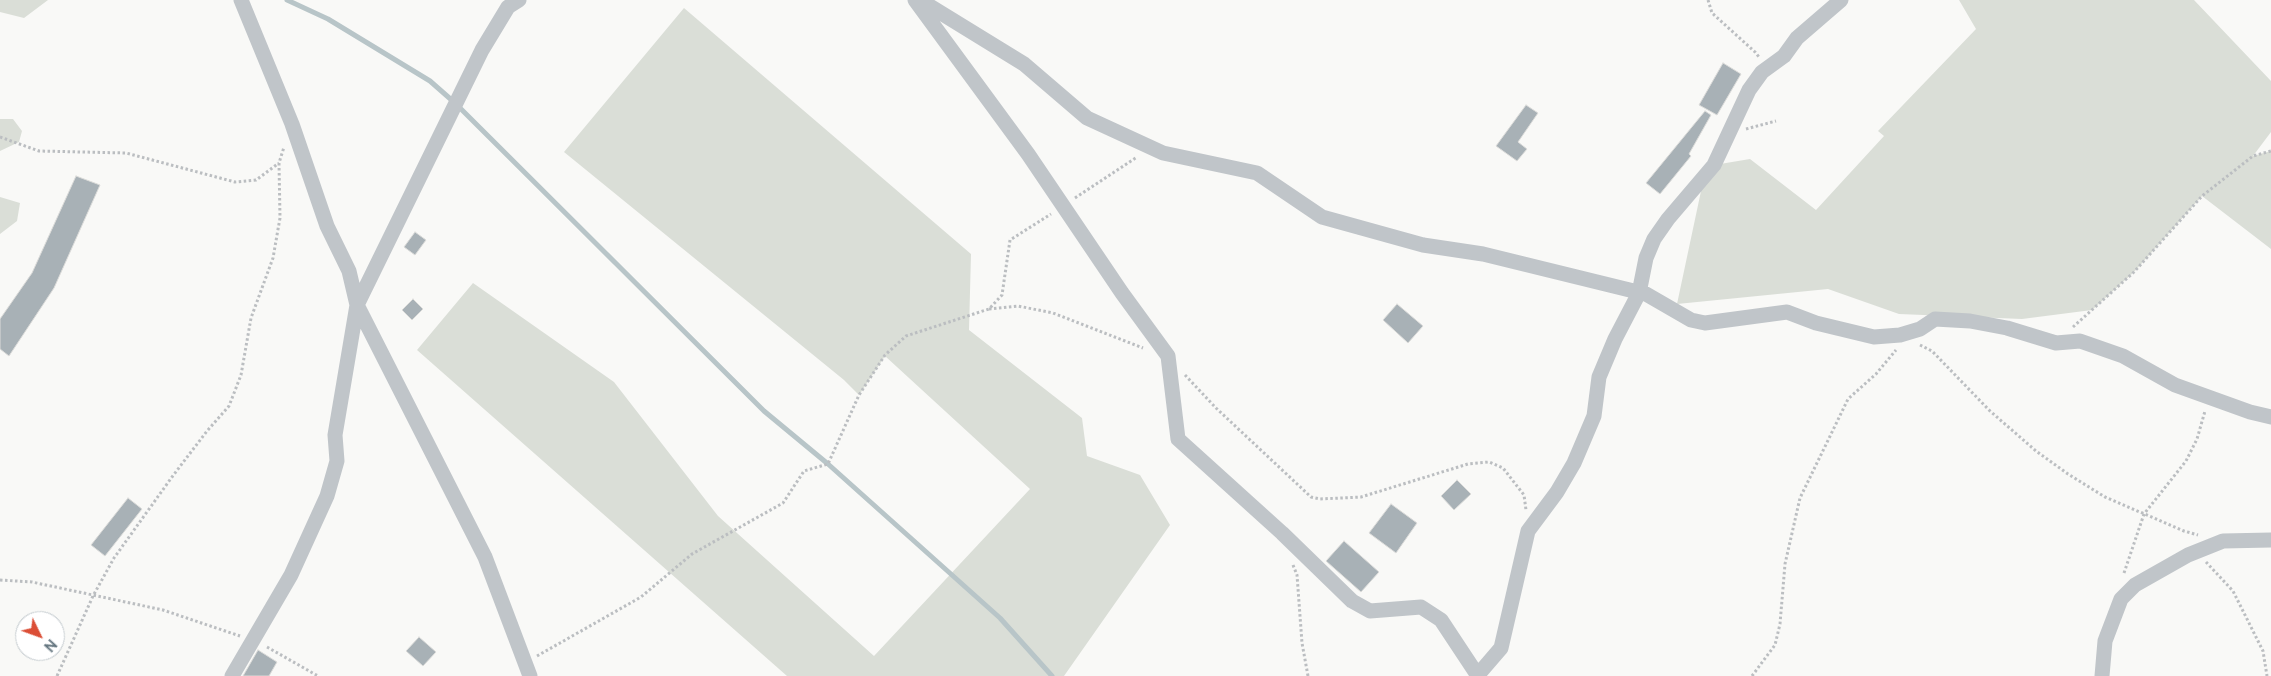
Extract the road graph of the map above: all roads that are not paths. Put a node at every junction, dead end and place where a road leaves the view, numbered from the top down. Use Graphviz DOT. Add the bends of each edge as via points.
graph roads {
  1 [pos="241,0"];
  2 [pos="519,0"];
  3 [pos="915,0"];
  4 [pos="920,0"];
  5 [pos="1841,0"];
  6 [pos="1639,293"];
  7 [pos="357,305"];
  8 [pos="2271,416"];
  9 [pos="2271,540"];
  10 [pos="528,669"];
  11 [pos="232,676"];
  12 [pos="1478,676"];
  13 [pos="2102,676"];
  1 -- 7 [label="street" via="292,124 327,226 349,271"];
  2 -- 7 [label="street" via="508,7 482,50"];
  3 -- 12 [label="street" via="1028,154 1168,356 1178,439 1352,601 1370,611 1421,607 1441,620"];
  4 -- 6 [label="street" via="1024,64 1087,118 1153,149 1257,173 1322,217 1423,245 1483,254"];
  5 -- 6 [label="street" via="1796,38 1784,56 1762,72 1749,90 1714,165 1654,239 1646,258"];
  6 -- 8 [label="street" via="1691,320 1705,323 1787,312 1816,323 1874,337 1900,335 1920,329 1935,319 2007,328 2056,343 2080,341 2123,356 2176,385 2250,412"];
  6 -- 12 [label="street" via="1599,377 1594,416 1574,463 1528,531 1501,648"];
  7 -- 10 [label="street" via="485,556"];
  7 -- 11 [label="street" via="336,435 337,461 327,496 291,575"];
  9 -- 13 [label="street" via="2223,541 2135,585 2121,599 2105,641"];
}
